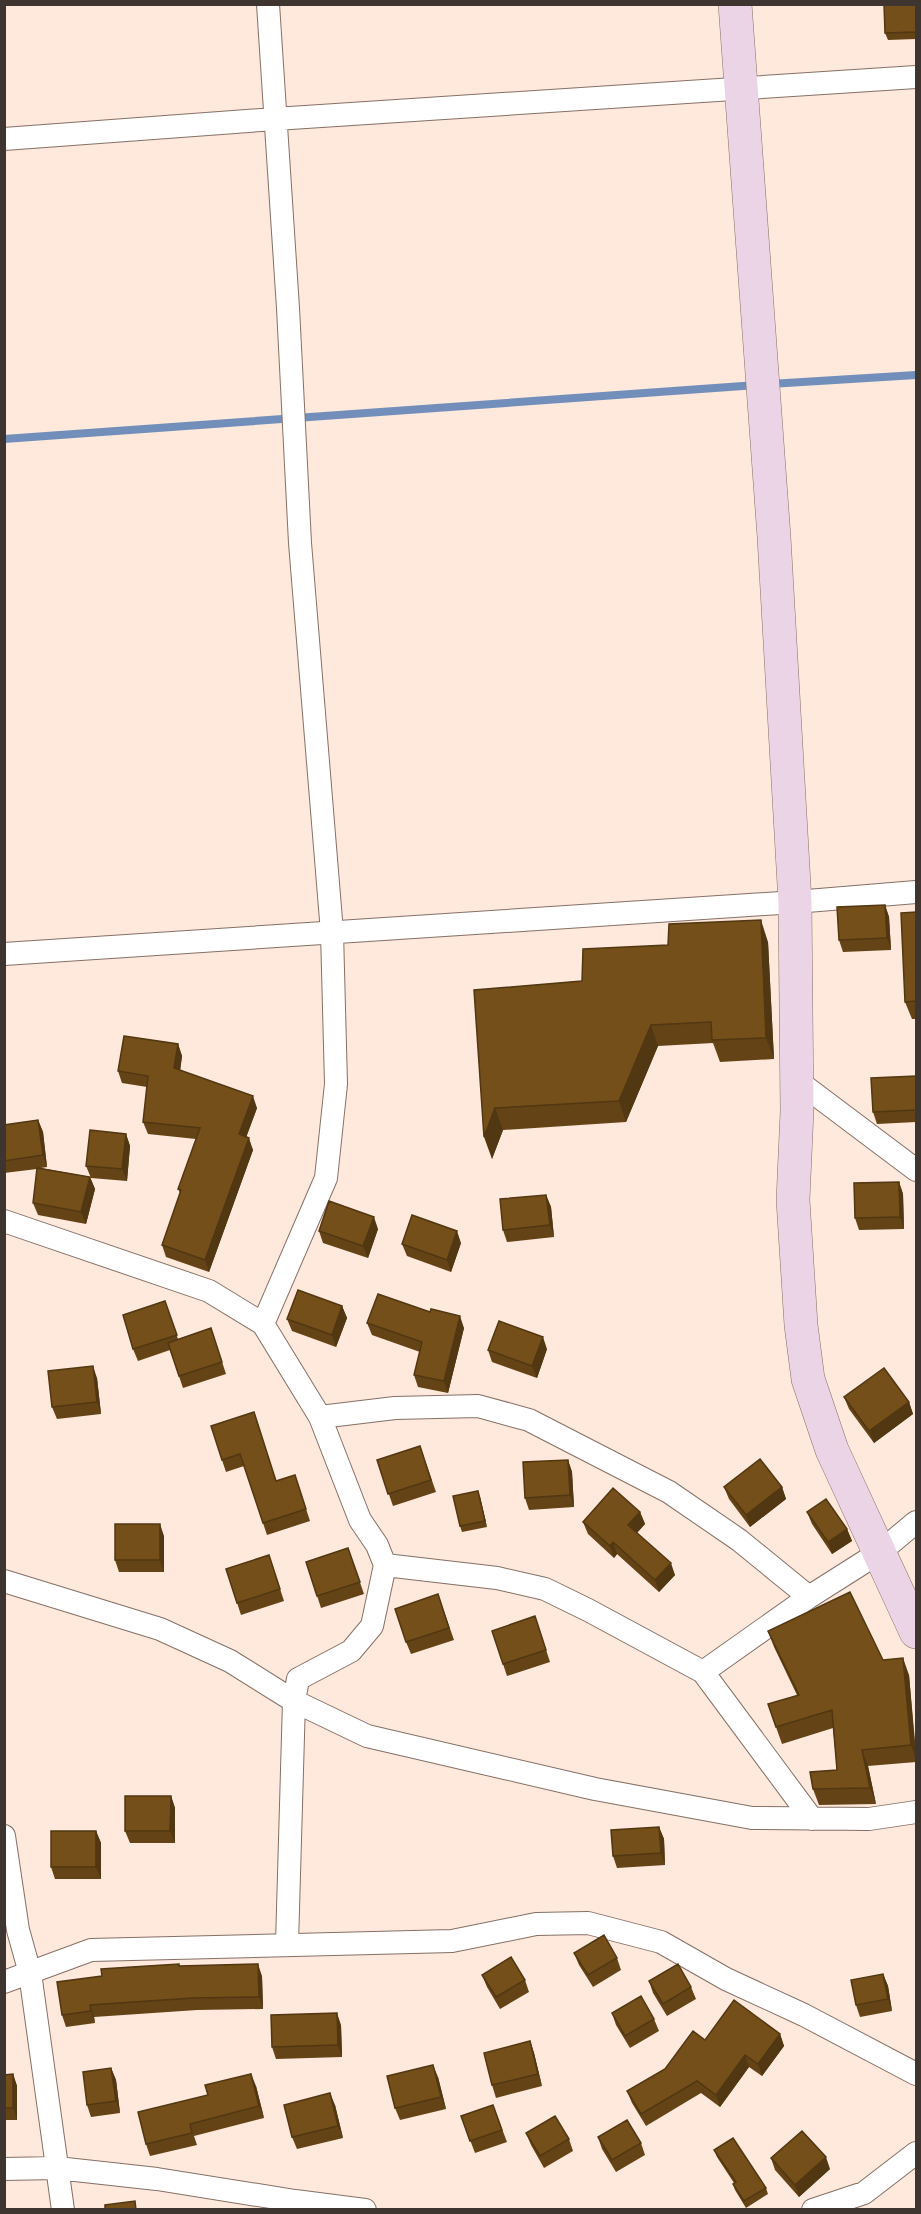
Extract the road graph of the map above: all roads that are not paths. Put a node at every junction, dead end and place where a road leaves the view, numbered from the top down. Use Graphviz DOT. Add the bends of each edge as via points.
graph roads {
  1 [pos="268,4"];
  2 [pos="735,4"];
  3 [pos="916,77"];
  4 [pos="741,88"];
  5 [pos="275,119"];
  6 [pos="4,139"];
  7 [pos="916,892"];
  8 [pos="795,902"];
  9 [pos="332,932"];
  10 [pos="4,954"];
  11 [pos="795,1079"];
  12 [pos="916,1170"];
  13 [pos="4,1221"];
  14 [pos="263,1324"];
  15 [pos="320,1417"];
  16 [pos="916,1522"];
  17 [pos="880,1552"];
  18 [pos="385,1565"];
  19 [pos="4,1581"];
  20 [pos="809,1597"];
  21 [pos="916,1632"];
  22 [pos="703,1672"];
  23 [pos="294,1701"];
  24 [pos="916,1812"];
  25 [pos="812,1819"];
  26 [pos="4,1836"];
  27 [pos="287,1944"];
  28 [pos="30,1973"];
  29 [pos="4,1982"];
  30 [pos="916,2074"];
  31 [pos="916,2153"];
  32 [pos="57,2168"];
  33 [pos="4,2169"];
  34 [pos="63,2210"];
  35 [pos="364,2210"];
  36 [pos="813,2210"];
  1 -- 5 [label="street"];
  2 -- 4 [label="street"];
  3 -- 4 [label="street"];
  4 -- 5 [label="street"];
  4 -- 8 [label="street" via="774,537"];
  5 -- 6 [label="street"];
  5 -- 9 [label="street" via="300,543"];
  7 -- 8 [label="street"];
  8 -- 9 [label="street"];
  8 -- 11 [label="street"];
  9 -- 10 [label="street"];
  9 -- 14 [label="street" via="336,1084 326,1178"];
  11 -- 12 [label="street"];
  11 -- 17 [label="street" via="793,1200 808,1379 832,1450"];
  13 -- 14 [label="street" via="209,1291"];
  14 -- 15 [label="street"];
  15 -- 18 [label="street" via="360,1520"];
  15 -- 20 [label="street" via="395,1408 478,1406 529,1420 669,1491 739,1540"];
  16 -- 17 [label="street"];
  17 -- 20 [label="street"];
  17 -- 21 [label="street"];
  18 -- 22 [label="street" via="497,1578 545,1589"];
  18 -- 23 [label="street" via="372,1626 351,1651 298,1679"];
  19 -- 23 [label="street" via="160,1629 230,1661"];
  20 -- 22 [label="street"];
  22 -- 25 [label="street"];
  23 -- 25 [label="street" via="367,1736 584,1786 752,1818"];
  23 -- 27 [label="street"];
  24 -- 25 [label="street" via="869,1819"];
  26 -- 28 [label="street" via="18,1930"];
  27 -- 28 [label="street" via="91,1950"];
  27 -- 30 [label="street" via="452,1941 536,1924 588,1923 661,1942"];
  28 -- 29 [label="street"];
  28 -- 32 [label="street"];
  31 -- 36 [label="street" via="864,2193"];
  32 -- 33 [label="street"];
  32 -- 34 [label="street"];
  32 -- 35 [label="street"];
}
